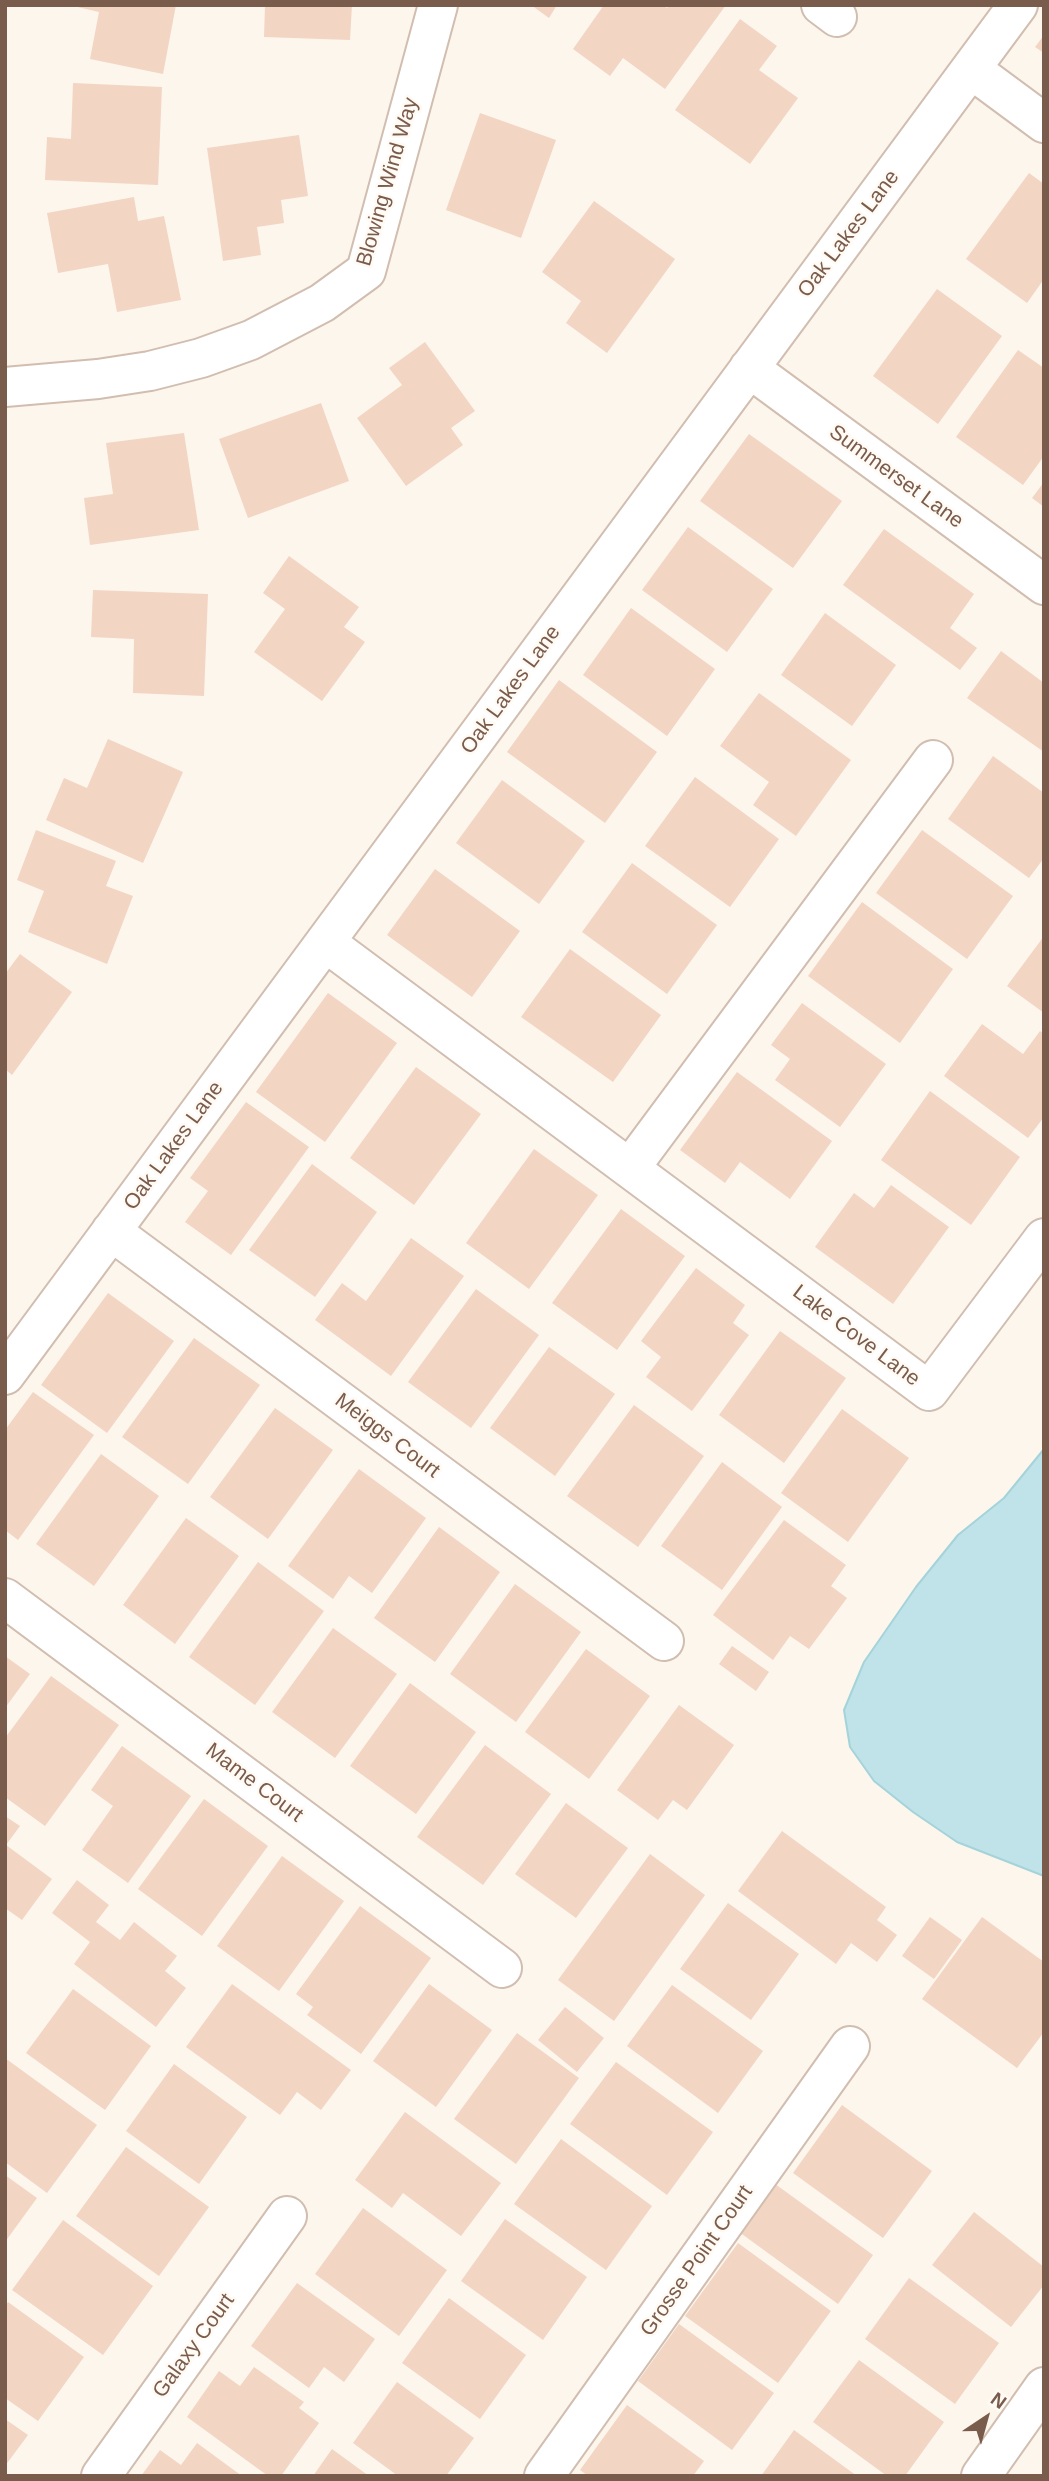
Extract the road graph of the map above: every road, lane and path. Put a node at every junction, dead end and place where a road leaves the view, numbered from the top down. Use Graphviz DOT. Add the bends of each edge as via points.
graph roads {
  1 [pos="438,5"];
  2 [pos="1018,5"];
  3 [pos="971,69"];
  4 [pos="1044,123"];
  5 [pos="749,368"];
  6 [pos="5,387"];
  7 [pos="1044,585"];
  8 [pos="933,760"];
  9 [pos="325,942"];
  10 [pos="630,1168"];
  11 [pos="111,1231"];
  12 [pos="1044,1238"];
  13 [pos="5,1374"];
  14 [pos="5,1598"];
  15 [pos="664,1641"];
  16 [pos="502,1968"];
  17 [pos="850,2046"];
  18 [pos="287,2216"];
  19 [pos="1044,2387"];
  20 [pos="101,2476"];
  21 [pos="544,2476"];
  22 [pos="981,2476"];
  1 -- 6 [label="street, Blowing Wind Way" via="366,271 311,309 251,340 201,358 137,373"];
  2 -- 3 [label="street, Oak Lakes Lane"];
  3 -- 4 [label="street"];
  3 -- 5 [label="street, Oak Lakes Lane"];
  5 -- 7 [label="street, Summerset Lane"];
  5 -- 9 [label="street, Oak Lakes Lane"];
  8 -- 10 [label="street"];
  9 -- 10 [label="street, Lake Cove Lane"];
  9 -- 11 [label="street, Oak Lakes Lane"];
  10 -- 12 [label="street, Lake Cove Lane" via="929,1391"];
  11 -- 13 [label="street, Oak Lakes Lane"];
  11 -- 15 [label="street, Meiggs Court"];
  14 -- 16 [label="street, Mame Court"];
  17 -- 21 [label="street, Grosse Point Court"];
  18 -- 20 [label="street, Galaxy Court"];
  19 -- 22 [label="street"];
}
